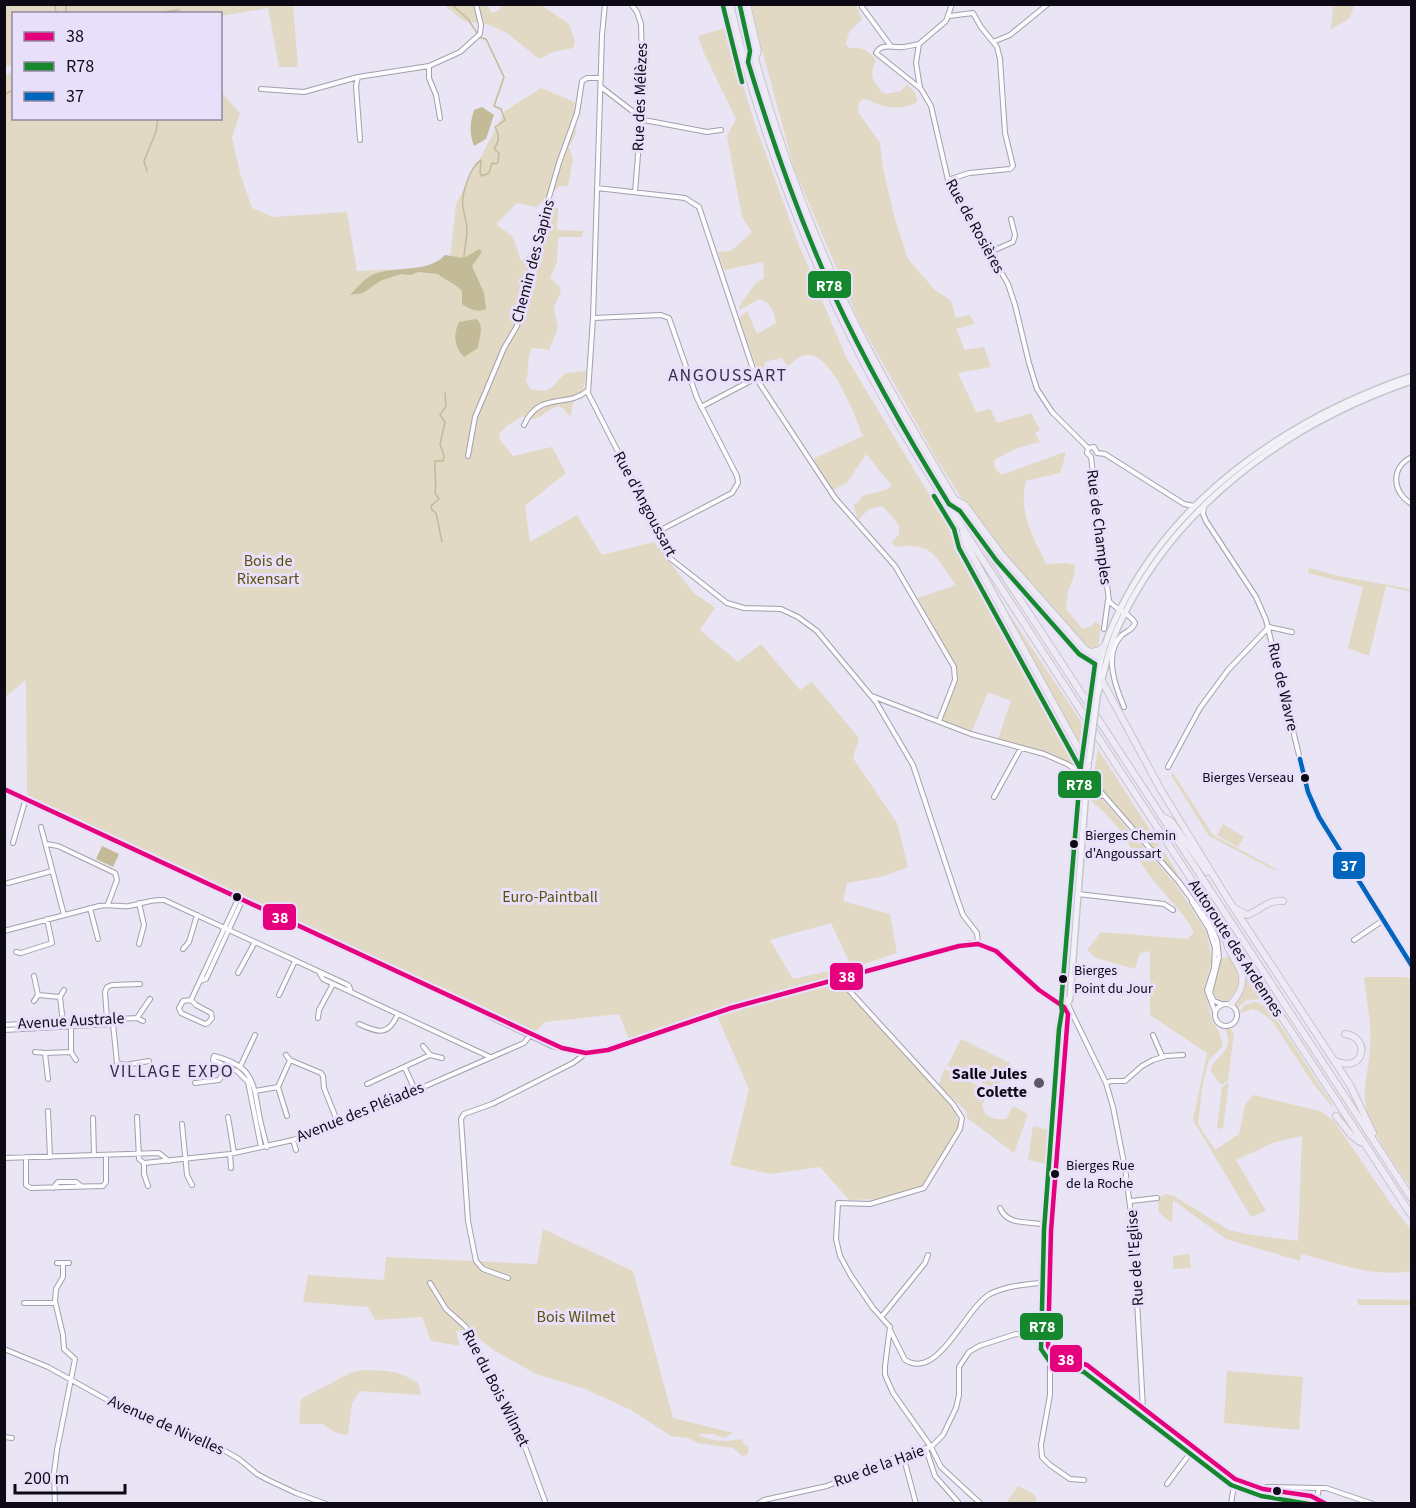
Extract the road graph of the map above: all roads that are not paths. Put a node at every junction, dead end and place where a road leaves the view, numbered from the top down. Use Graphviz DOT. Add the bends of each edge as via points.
graph roads {
  1 [pos="476,4"];
  2 [pos="605,4"];
  3 [pos="631,4"];
  4 [pos="730,4"];
  5 [pos="741,4"];
  6 [pos="747,4"];
  7 [pos="952,4"];
  8 [pos="1048,4"];
  9 [pos="862,7"];
  10 [pos="949,16"];
  11 [pos="992,42"];
  12 [pos="919,44"];
  13 [pos="890,45"];
  14 [pos="755,60"];
  15 [pos="429,66"];
  16 [pos="358,77"];
  17 [pos="601,78"];
  18 [pos="601,87"];
  19 [pos="261,89"];
  20 [pos="921,89"];
  21 [pos="440,118"];
  22 [pos="641,118"];
  23 [pos="721,130"];
  24 [pos="360,140"];
  25 [pos="948,180"];
  26 [pos="597,188"];
  27 [pos="635,192"];
  28 [pos="1011,219"];
  29 [pos="990,252"];
  30 [pos="593,318"];
  31 [pos="756,378"];
  32 [pos="1410,380"];
  33 [pos="1393,385"];
  34 [pos="587,391"];
  35 [pos="701,407"];
  36 [pos="524,425"];
  37 [pos="1088,448"];
  38 [pos="1097,453"];
  39 [pos="468,456"];
  40 [pos="1091,457"];
  41 [pos="1412,457"];
  42 [pos="955,500"];
  43 [pos="1184,504"];
  44 [pos="1412,504"];
  45 [pos="1204,505"];
  46 [pos="1196,509"];
  47 [pos="1186,519"];
  48 [pos="1206,521"];
  49 [pos="961,526"];
  50 [pos="657,532"];
  51 [pos="1108,597"];
  52 [pos="1122,611"];
  53 [pos="1269,627"];
  54 [pos="1104,629"];
  55 [pos="1292,632"];
  56 [pos="1104,646"];
  57 [pos="1089,652"];
  58 [pos="1100,658"];
  59 [pos="1102,681"];
  60 [pos="1099,693"];
  61 [pos="871,696"];
  62 [pos="1112,701"];
  63 [pos="1124,707"];
  64 [pos="939,721"];
  65 [pos="1021,747"];
  66 [pos="1088,763"];
  67 [pos="1168,767"];
  68 [pos="1088,777"];
  69 [pos="1087,785"];
  70 [pos="4,789"];
  71 [pos="1099,795"];
  72 [pos="994,797"];
  73 [pos="26,798"];
  74 [pos="1086,801"];
  75 [pos="1108,802"];
  76 [pos="1160,816"];
  77 [pos="40,827"];
  78 [pos="13,843"];
  79 [pos="46,844"];
  80 [pos="52,871"];
  81 [pos="8,883"];
  82 [pos="1078,894"];
  83 [pos="1226,896"];
  84 [pos="241,898"];
  85 [pos="1190,898"];
  86 [pos="1283,900"];
  87 [pos="139,903"];
  88 [pos="108,904"];
  89 [pos="1234,907"];
  90 [pos="90,908"];
  91 [pos="1173,910"];
  92 [pos="64,915"];
  93 [pos="197,915"];
  94 [pos="47,920"];
  95 [pos="1382,921"];
  96 [pos="227,928"];
  97 [pos="4,931"];
  98 [pos="1225,931"];
  99 [pos="98,939"];
  100 [pos="1354,940"];
  101 [pos="255,942"];
  102 [pos="52,943"];
  103 [pos="139,944"];
  104 [pos="978,944"];
  105 [pos="59,946"];
  106 [pos="183,949"];
  107 [pos="22,959"];
  108 [pos="295,961"];
  109 [pos="1412,967"];
  110 [pos="319,972"];
  111 [pos="238,973"];
  112 [pos="34,976"];
  113 [pos="840,979"];
  114 [pos="140,984"];
  115 [pos="333,984"];
  116 [pos="64,990"];
  117 [pos="351,992"];
  118 [pos="279,995"];
  119 [pos="38,996"];
  120 [pos="60,997"];
  121 [pos="150,999"];
  122 [pos="191,1000"];
  123 [pos="34,1001"];
  124 [pos="1065,1003"];
  125 [pos="1222,1004"];
  126 [pos="1231,1004"];
  127 [pos="1215,1012"];
  128 [pos="398,1014"];
  129 [pos="1068,1017"];
  130 [pos="116,1018"];
  131 [pos="137,1018"];
  132 [pos="318,1018"];
  133 [pos="108,1021"];
  134 [pos="143,1021"];
  135 [pos="63,1024"];
  136 [pos="71,1024"];
  137 [pos="113,1024"];
  138 [pos="359,1024"];
  139 [pos="4,1025"];
  140 [pos="4,1030"];
  141 [pos="1345,1034"];
  142 [pos="255,1035"];
  143 [pos="531,1035"];
  144 [pos="1152,1035"];
  145 [pos="423,1046"];
  146 [pos="477,1051"];
  147 [pos="35,1052"];
  148 [pos="71,1052"];
  149 [pos="45,1053"];
  150 [pos="586,1053"];
  151 [pos="286,1055"];
  152 [pos="430,1055"];
  153 [pos="1183,1055"];
  154 [pos="1162,1056"];
  155 [pos="442,1058"];
  156 [pos="491,1058"];
  157 [pos="76,1060"];
  158 [pos="149,1060"];
  159 [pos="290,1060"];
  160 [pos="1335,1061"];
  161 [pos="475,1065"];
  162 [pos="405,1068"];
  163 [pos="238,1069"];
  164 [pos="48,1079"];
  165 [pos="195,1083"];
  166 [pos="1106,1083"];
  167 [pos="367,1084"];
  168 [pos="278,1087"];
  169 [pos="415,1090"];
  170 [pos="253,1092"];
  171 [pos="48,1111"];
  172 [pos="228,1116"];
  173 [pos="287,1116"];
  174 [pos="1336,1116"];
  175 [pos="137,1117"];
  176 [pos="93,1118"];
  177 [pos="182,1124"];
  178 [pos="338,1124"];
  179 [pos="293,1140"];
  180 [pos="1376,1144"];
  181 [pos="264,1147"];
  182 [pos="1367,1148"];
  183 [pos="296,1150"];
  184 [pos="139,1154"];
  185 [pos="232,1154"];
  186 [pos="94,1155"];
  187 [pos="106,1155"];
  188 [pos="26,1157"];
  189 [pos="50,1157"];
  190 [pos="4,1158"];
  191 [pos="186,1160"];
  192 [pos="169,1161"];
  193 [pos="144,1163"];
  194 [pos="231,1168"];
  195 [pos="192,1185"];
  196 [pos="148,1186"];
  197 [pos="1157,1198"];
  198 [pos="1412,1199"];
  199 [pos="1131,1201"];
  200 [pos="1000,1208"];
  201 [pos="1412,1216"];
  202 [pos="1051,1247"];
  203 [pos="928,1255"];
  204 [pos="57,1263"];
  205 [pos="63,1263"];
  206 [pos="69,1263"];
  207 [pos="508,1278"];
  208 [pos="1050,1282"];
  209 [pos="430,1283"];
  210 [pos="24,1303"];
  211 [pos="55,1303"];
  212 [pos="882,1316"];
  213 [pos="890,1330"];
  214 [pos="1048,1339"];
  215 [pos="4,1349"];
  216 [pos="1053,1355"];
  217 [pos="70,1380"];
  218 [pos="1143,1408"];
  219 [pos="4,1437"];
  220 [pos="12,1438"];
  221 [pos="929,1448"];
  222 [pos="1194,1448"];
  223 [pos="903,1455"];
  224 [pos="1235,1479"];
  225 [pos="1084,1480"];
  226 [pos="1167,1484"];
  227 [pos="1319,1488"];
  228 [pos="1263,1489"];
  229 [pos="1270,1491"];
  230 [pos="1317,1498"];
  231 [pos="958,1502"];
  232 [pos="55,1503"];
  233 [pos="326,1503"];
  234 [pos="546,1503"];
  235 [pos="758,1503"];
  236 [pos="916,1503"];
  237 [pos="981,1503"];
  238 [pos="1231,1503"];
  239 [pos="1274,1503"];
  240 [pos="1326,1503"];
  241 [pos="1372,1503"];
  1 -- 15 [label="street" via="480,34 460,52"];
  2 -- 17 [label="street"];
  3 -- 22 [label="street, Rue des Mélèzes" via="641,26"];
  4 -- 49 [label="highway, Autoroute des Ardennes" via="767,134 808,243 866,367"];
  5 -- 14 [label="highway, Autoroute des Ardennes"];
  6 -- 14 [label="highway" via="758,51"];
  7 -- 10 [label="street"];
  8 -- 11 [label="street" via="1010,34"];
  9 -- 13 [label="street"];
  10 -- 11 [label="street" via="973,13"];
  10 -- 12 [label="street"];
  11 -- 25 [label="street" via="1000,59 1005,133 1013,168 969,172"];
  12 -- 13 [label="street"];
  12 -- 20 [label="street" via="916,63"];
  13 -- 20 [label="street, Rue de Rosières" via="878,50 877,55"];
  14 -- 42 [label="highway, Autoroute des Ardennes" via="798,191 834,277 891,392"];
  15 -- 16 [label="street"];
  15 -- 21 [label="street"];
  16 -- 19 [label="street" via="304,92"];
  16 -- 24 [label="street"];
  17 -- 18 [label="street"];
  17 -- 39 [label="street, Chemin des Sapins" via="582,81 577,113 556,171 542,241 525,285 517,326 474,417"];
  18 -- 22 [label="street"];
  18 -- 26 [label="street"];
  20 -- 25 [label="street, Rue de Rosières" via="933,112"];
  22 -- 23 [label="street" via="707,132"];
  22 -- 27 [label="street, Rue des Mélèzes"];
  25 -- 29 [label="street, Rue de Rosières"];
  26 -- 27 [label="street"];
  26 -- 30 [label="street"];
  27 -- 31 [label="street" via="685,198 699,207"];
  28 -- 29 [label="street" via="1013,242"];
  29 -- 37 [label="street, Rue de Rosières" via="1016,305 1040,394"];
  30 -- 34 [label="street"];
  30 -- 35 [label="street" via="669,318"];
  31 -- 35 [label="street"];
  31 -- 64 [label="street" via="835,498 895,566 952,662 955,680"];
  32 -- 33 [label="main road"];
  33 -- 45 [label="main road" via="1289,440"];
  33 -- 46 [label="main road" via="1341,405 1287,435 1236,471"];
  34 -- 36 [label="street" via="537,407"];
  34 -- 50 [label="street, Rue d'Angoussart"];
  35 -- 50 [label="street" via="738,483 732,493"];
  37 -- 38 [label="street" via="1094,447"];
  37 -- 40 [label="street, Rue de Champles"];
  38 -- 40 [label="street, Rue de Champles"];
  38 -- 43 [label="street" via="1105,454"];
  40 -- 51 [label="street, Rue de Champles"];
  41 -- 44 [label="street" via="1400,466 1396,481 1400,494"];
  42 -- 57 [label="highway" via="965,505 1002,555"];
  42 -- 76 [label="highway, Autoroute des Ardennes"];
  43 -- 46 [label="street"];
  43 -- 47 [label="street"];
  45 -- 46 [label="main road"];
  45 -- 48 [label="street, Rue de Wavre"];
  46 -- 47 [label="main road"];
  47 -- 48 [label="street"];
  47 -- 52 [label="main road" via="1150,558"];
  48 -- 53 [label="street, Rue de Wavre" via="1256,597"];
  49 -- 66 [label="highway" via="966,544"];
  49 -- 98 [label="highway, Autoroute des Ardennes"];
  50 -- 61 [label="street, Rue d'Angoussart" via="671,559 724,601 744,608 781,609 814,628"];
  51 -- 52 [label="street, Rue de Champles"];
  51 -- 54 [label="street, Rue de Champles"];
  52 -- 56 [label="main road"];
  52 -- 59 [label="main road"];
  52 -- 63 [label="street" via="1135,623 1120,637 1113,661 1114,680"];
  53 -- 55 [label="street"];
  53 -- 67 [label="street" via="1200,708"];
  53 -- 95 [label="street, Rue de Wavre" via="1312,803"];
  56 -- 57 [label="highway"];
  56 -- 58 [label="main road"];
  57 -- 58 [label="highway"];
  58 -- 60 [label="main road" via="1103,663"];
  59 -- 60 [label="main road"];
  59 -- 62 [label="highway"];
  60 -- 62 [label="highway"];
  60 -- 66 [label="main road, bridge"];
  61 -- 64 [label="street"];
  61 -- 104 [label="street, Rue d'Angoussart" via="914,765 963,915 977,933"];
  62 -- 83 [label="highway" via="1152,776"];
  64 -- 65 [label="street" via="971,735"];
  65 -- 68 [label="street" via="1060,761"];
  65 -- 72 [label="street"];
  66 -- 68 [label="main road"];
  68 -- 69 [label="main road"];
  68 -- 75 [label="street"];
  69 -- 71 [label="street"];
  69 -- 74 [label="main road"];
  70 -- 73 [label="street"];
  71 -- 74 [label="street"];
  71 -- 75 [label="street"];
  73 -- 78 [label="street"];
  73 -- 84 [label="street"];
  74 -- 82 [label="main road"];
  75 -- 85 [label="street"];
  76 -- 83 [label="highway" via="1171,821"];
  76 -- 180 [label="highway, Autoroute des Ardennes"];
  77 -- 79 [label="street"];
  79 -- 80 [label="street"];
  79 -- 88 [label="street" via="115,873 117,880"];
  80 -- 81 [label="street"];
  80 -- 92 [label="street"];
  82 -- 91 [label="street" via="1164,904"];
  82 -- 124 [label="main road" via="1070,988"];
  83 -- 89 [label="highway"];
  84 -- 96 [label="street"];
  84 -- 143 [label="street"];
  85 -- 125 [label="street" via="1217,940 1219,961 1210,993 1214,1001"];
  85 -- 127 [label="street" via="1209,928 1215,948 1207,990"];
  86 -- 89 [label="highway" via="1272,901 1247,915"];
  87 -- 88 [label="street"];
  87 -- 93 [label="street" via="164,900"];
  87 -- 103 [label="street" via="144,925"];
  88 -- 90 [label="street"];
  89 -- 160 [label="highway"];
  90 -- 92 [label="street"];
  90 -- 99 [label="street"];
  92 -- 94 [label="street"];
  93 -- 96 [label="street"];
  93 -- 106 [label="street"];
  94 -- 97 [label="street"];
  94 -- 102 [label="street"];
  95 -- 100 [label="street"];
  95 -- 109 [label="street, Rue de Wavre"];
  96 -- 101 [label="street"];
  96 -- 122 [label="street"];
  98 -- 126 [label="highway" via="1242,981"];
  98 -- 182 [label="highway, Autoroute des Ardennes"];
  101 -- 108 [label="street"];
  101 -- 111 [label="street"];
  102 -- 105 [label="street"];
  102 -- 107 [label="street" via="19,953"];
  104 -- 113 [label="street"];
  104 -- 124 [label="street" via="996,951 1039,990"];
  108 -- 110 [label="street"];
  108 -- 118 [label="street"];
  110 -- 115 [label="street"];
  110 -- 117 [label="street" via="348,985"];
  112 -- 119 [label="street"];
  113 -- 150 [label="street" via="731,1008 608,1050"];
  113 -- 212 [label="street" via="962,1118 960,1129 924,1188 870,1204 837,1204 836,1239 840,1256"];
  114 -- 133 [label="street" via="107,987"];
  115 -- 117 [label="street"];
  115 -- 132 [label="street"];
  116 -- 120 [label="street"];
  117 -- 128 [label="street"];
  119 -- 120 [label="street"];
  119 -- 123 [label="street"];
  120 -- 135 [label="street"];
  121 -- 131 [label="street, Avenue Australe"];
  122 -- 122 [label="street" via="182,1002 180,1011 208,1023 212,1013"];
  124 -- 129 [label="street"];
  124 -- 129 [label="street"];
  124 -- 166 [label="street, Rue de l'Eglise"];
  125 -- 126 [label="street"];
  125 -- 127 [label="street"];
  126 -- 127 [label="street" via="1237,1016 1230,1025 1218,1023"];
  128 -- 138 [label="street" via="393,1025 381,1032"];
  128 -- 146 [label="street"];
  129 -- 202 [label="street"];
  130 -- 131 [label="street, Avenue Australe"];
  130 -- 133 [label="street, Avenue Australe"];
  130 -- 137 [label="street"];
  131 -- 134 [label="street, Avenue Australe"];
  133 -- 136 [label="street, Avenue Australe"];
  133 -- 137 [label="street, Avenue Australe"];
  135 -- 136 [label="street, Avenue Australe"];
  135 -- 139 [label="street, Avenue Australe"];
  135 -- 140 [label="street, Avenue Australe"];
  136 -- 148 [label="street"];
  137 -- 158 [label="street" via="117,1063"];
  141 -- 160 [label="highway" via="1358,1039 1361,1056 1350,1065"];
  142 -- 163 [label="street"];
  143 -- 150 [label="street"];
  143 -- 156 [label="street, Avenue des Pléiades" via="524,1043"];
  144 -- 154 [label="street"];
  145 -- 152 [label="street"];
  146 -- 156 [label="street"];
  146 -- 161 [label="street"];
  147 -- 149 [label="street"];
  148 -- 149 [label="street"];
  148 -- 157 [label="street"];
  149 -- 164 [label="street"];
  150 -- 207 [label="street" via="492,1104 463,1115 460,1122 466,1202 476,1261 483,1269"];
  151 -- 159 [label="street"];
  152 -- 155 [label="street"];
  152 -- 162 [label="street"];
  153 -- 154 [label="street"];
  154 -- 166 [label="street" via="1126,1080"];
  156 -- 161 [label="street, Avenue des Pléiades"];
  159 -- 168 [label="street"];
  159 -- 178 [label="street" via="321,1073"];
  160 -- 180 [label="highway"];
  161 -- 169 [label="street, Avenue des Pléiades"];
  162 -- 167 [label="street"];
  162 -- 169 [label="street"];
  163 -- 165 [label="street" via="228,1064 219,1080"];
  163 -- 170 [label="street" via="249,1075"];
  166 -- 199 [label="street, Rue de l'Eglise"];
  168 -- 170 [label="street"];
  168 -- 173 [label="street"];
  169 -- 178 [label="street, Avenue des Pléiades"];
  170 -- 181 [label="street"];
  171 -- 189 [label="street"];
  172 -- 185 [label="street"];
  174 -- 182 [label="highway"];
  175 -- 184 [label="street"];
  176 -- 186 [label="street"];
  177 -- 191 [label="street"];
  178 -- 179 [label="street, Avenue des Pléiades"];
  179 -- 181 [label="street, Avenue des Pléiades"];
  179 -- 183 [label="street"];
  180 -- 198 [label="highway, Autoroute des Ardennes"];
  181 -- 185 [label="street, Avenue des Pléiades"];
  182 -- 201 [label="highway, Autoroute des Ardennes"];
  184 -- 187 [label="street"];
  184 -- 192 [label="street" via="159,1153"];
  184 -- 193 [label="street"];
  185 -- 191 [label="street, Avenue des Pléiades"];
  185 -- 194 [label="street"];
  186 -- 187 [label="street"];
  186 -- 189 [label="street"];
  187 -- 188 [label="street" via="105,1185 53,1188 26,1185"];
  188 -- 189 [label="street"];
  188 -- 190 [label="street"];
  191 -- 192 [label="street, Avenue des Pléiades"];
  191 -- 195 [label="street"];
  192 -- 193 [label="street, Avenue des Pléiades"];
  193 -- 196 [label="street"];
  197 -- 199 [label="street"];
  199 -- 218 [label="street, Rue de l'Eglise"];
  200 -- 202 [label="street" via="1009,1219 1045,1225"];
  202 -- 208 [label="street"];
  203 -- 212 [label="street"];
  204 -- 205 [label="street"];
  205 -- 206 [label="street"];
  205 -- 211 [label="street"];
  208 -- 213 [label="street" via="1010,1287 991,1294 925,1364 905,1360"];
  208 -- 214 [label="street"];
  209 -- 234 [label="street, Rue du Bois Wilmet" via="446,1309 466,1327 524,1443"];
  210 -- 211 [label="street"];
  211 -- 217 [label="street" via="64,1349 75,1359"];
  212 -- 213 [label="street"];
  213 -- 221 [label="street" via="885,1366 888,1383"];
  214 -- 216 [label="street"];
  214 -- 221 [label="street" via="1016,1334 969,1352 959,1367 956,1407 943,1435"];
  215 -- 217 [label="street, Avenue de Nivelles"];
  216 -- 218 [label="street" via="1087,1365"];
  216 -- 225 [label="street" via="1042,1457 1070,1479"];
  217 -- 232 [label="street" via="54,1473"];
  217 -- 233 [label="street, Avenue de Nivelles" via="129,1412 208,1441 268,1480"];
  218 -- 222 [label="street"];
  219 -- 220 [label="street"];
  221 -- 223 [label="street, Rue de la Haie"];
  221 -- 231 [label="street" via="935,1476"];
  221 -- 237 [label="street" via="941,1467"];
  222 -- 224 [label="street"];
  222 -- 226 [label="street"];
  223 -- 235 [label="street, Rue de la Haie" via="827,1486"];
  223 -- 236 [label="street"];
  224 -- 228 [label="street"];
  224 -- 238 [label="street"];
  227 -- 228 [label="street"];
  227 -- 230 [label="street"];
  227 -- 241 [label="street"];
  228 -- 229 [label="street"];
  229 -- 230 [label="street"];
  229 -- 239 [label="street"];
  230 -- 240 [label="street"];
}
